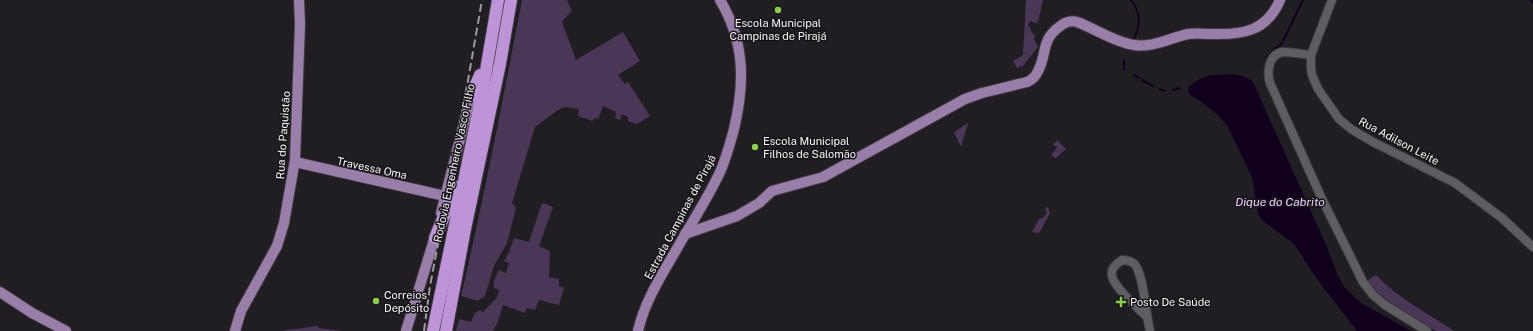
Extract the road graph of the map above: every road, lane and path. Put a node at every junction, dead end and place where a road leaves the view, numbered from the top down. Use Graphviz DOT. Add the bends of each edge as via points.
graph roads {
  1 [pos="299,0"];
  2 [pos="498,0"];
  3 [pos="511,0"];
  4 [pos="720,0"];
  5 [pos="1280,0"];
  6 [pos="1332,0"];
  7 [pos="490,49"];
  8 [pos="1311,55"];
  9 [pos="471,96"];
  10 [pos="475,123"];
  11 [pos="295,162"];
  12 [pos="445,196"];
  13 [pos="685,234"];
  14 [pos="435,238"];
  15 [pos="1533,247"];
  16 [pos="0,292"];
  17 [pos="1147,317"];
  18 [pos="66,331"];
  19 [pos="235,331"];
  20 [pos="406,331"];
  21 [pos="433,331"];
  22 [pos="446,331"];
  23 [pos="638,331"];
  24 [pos="1150,331"];
  25 [pos="1426,331"];
  1 -- 11 [label="main road, Rua do Paquistão"];
  2 -- 7 [label="highway, Rodovia Engenheiro Vasco Filho"];
  3 -- 22 [label="highway"];
  4 -- 13 [label="main road, Estrada Campinas de Pirajá" via="736,34 740,58 738,112 725,161"];
  5 -- 13 [label="main road" via="1270,18 1246,32 1231,35 1188,34 1148,45 1129,44 1070,21 1049,37 1039,71 1027,82 965,99 823,177 772,191 737,216"];
  6 -- 8 [label="street, Rua Adilson Leite"];
  7 -- 9 [label="highway"];
  7 -- 10 [label="highway, Rodovia Engenheiro Vasco Filho"];
  8 -- 15 [label="street, Rua Adilson Leite" via="1312,75 1339,119 1373,142 1455,183 1502,218"];
  8 -- 25 [label="street" via="1284,52 1277,54 1269,66 1270,84 1363,282 1385,305"];
  9 -- 12 [label="main road, Rodovia Engenheiro Vasco Filho"];
  10 -- 14 [label="highway" via="453,195"];
  10 -- 21 [label="highway, Rodovia Engenheiro Vasco Filho"];
  11 -- 12 [label="main road, Travessa Oma"];
  11 -- 19 [label="main road, Rua do Paquistão" via="284,223 277,246 241,311"];
  12 -- 14 [label="main road, Rodovia Engenheiro Vasco Filho"];
  13 -- 23 [label="main road, Estrada Campinas de Pirajá" via="644,310"];
  14 -- 20 [label="main road, Rodovia Engenheiro Vasco Filho"];
  16 -- 18 [label="main road"];
  17 -- 17 [label="street" via="1136,267 1130,261 1122,260 1111,272 1114,284"];
  17 -- 24 [label="street"];
}
